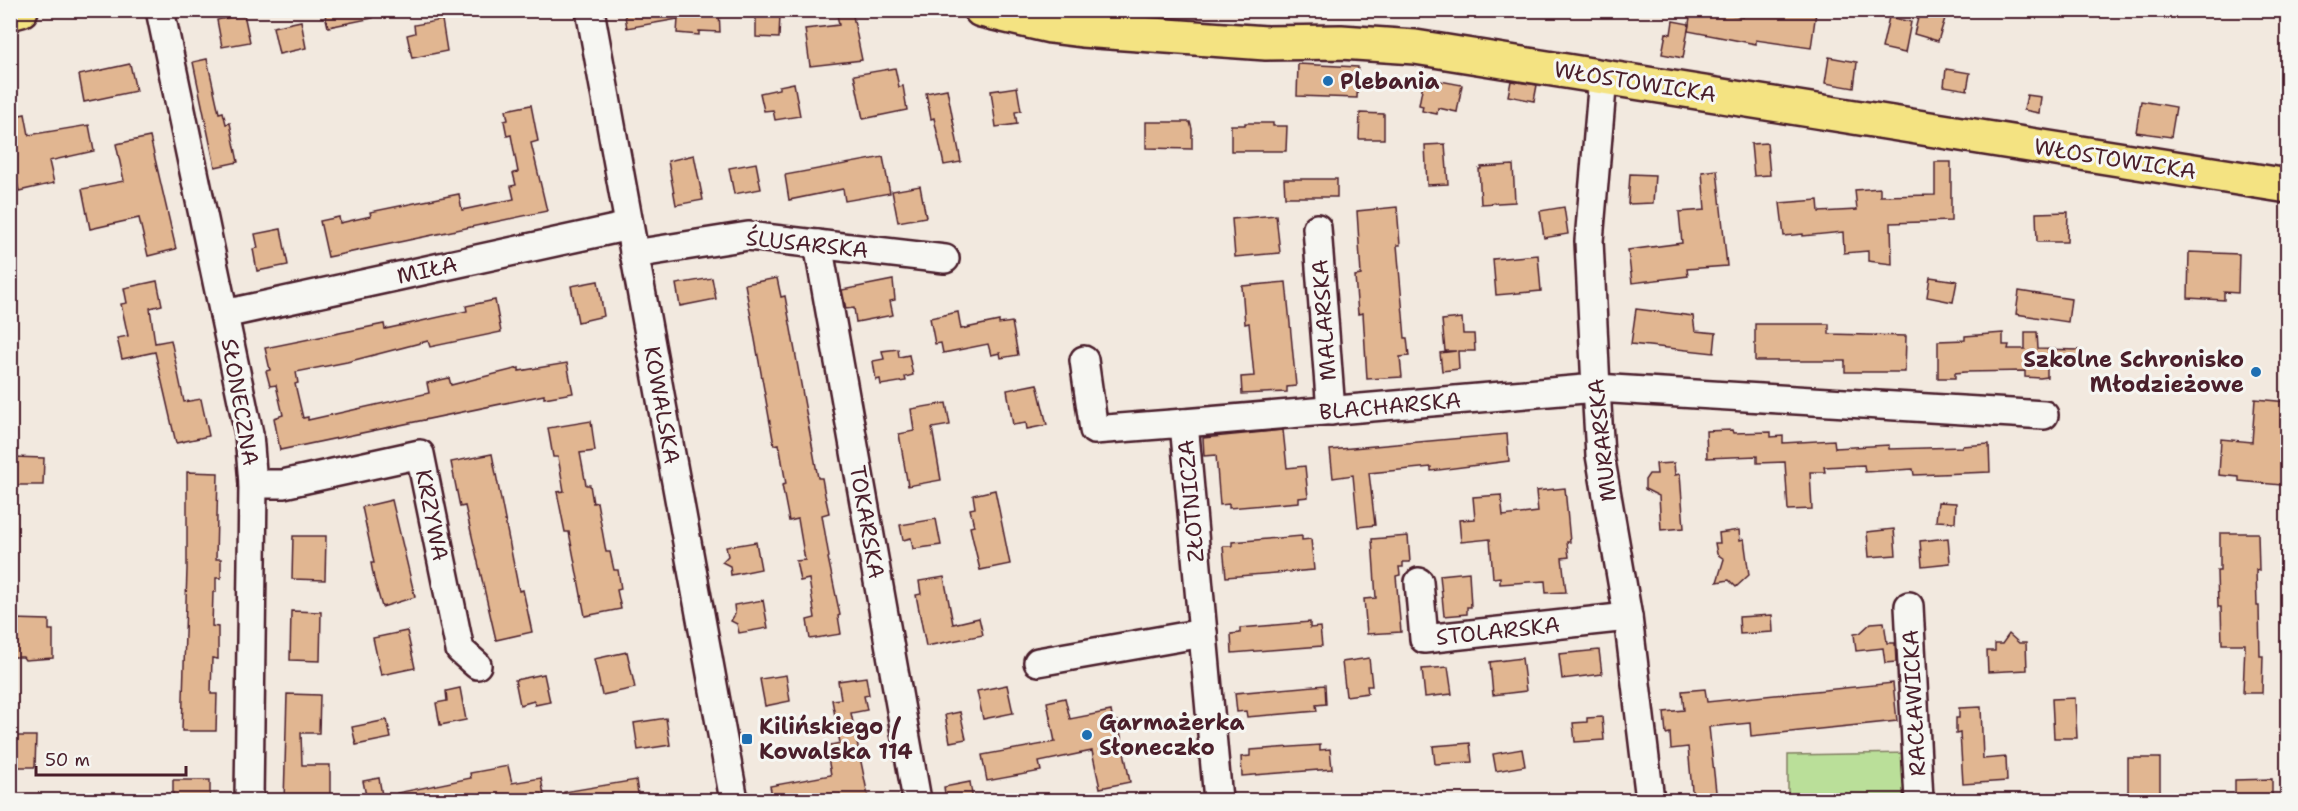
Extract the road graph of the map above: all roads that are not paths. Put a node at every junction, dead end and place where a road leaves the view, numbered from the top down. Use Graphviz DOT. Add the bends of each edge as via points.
graph roads {
  1 [pos="21,10"];
  2 [pos="160,10"];
  3 [pos="590,10"];
  4 [pos="981,10"];
  5 [pos="10,13"];
  6 [pos="1603,77"];
  7 [pos="2288,186"];
  8 [pos="629,226"];
  9 [pos="1317,228"];
  10 [pos="818,244"];
  11 [pos="634,254"];
  12 [pos="945,259"];
  13 [pos="224,314"];
  14 [pos="1084,360"];
  15 [pos="1596,388"];
  16 [pos="1331,411"];
  17 [pos="2044,415"];
  18 [pos="1184,423"];
  19 [pos="253,484"];
  20 [pos="1419,582"];
  21 [pos="1909,606"];
  22 [pos="1628,617"];
  23 [pos="1203,633"];
  24 [pos="1038,662"];
  25 [pos="477,665"];
  26 [pos="249,801"];
  27 [pos="734,801"];
  28 [pos="917,801"];
  29 [pos="1218,801"];
  30 [pos="1650,801"];
  31 [pos="1919,801"];
  1 -- 5 [label="main road"];
  2 -- 13 [label="street, SŁONECZNA"];
  3 -- 8 [label="street, KOWALSKA"];
  4 -- 6 [label="main road, WŁOSTOWICKA" via="1082,30 1266,43 1341,42 1415,47"];
  6 -- 7 [label="main road, WŁOSTOWICKA"];
  6 -- 15 [label="street, MURARSKA" via="1589,241"];
  8 -- 11 [label="street, KOWALSKA"];
  8 -- 13 [label="street, MIŁA"];
  9 -- 16 [label="street, MALARSKA"];
  10 -- 11 [label="street, ŚLUSARSKA" via="729,237"];
  10 -- 12 [label="street, ŚLUSARSKA"];
  10 -- 28 [label="street, TOKARSKA"];
  11 -- 27 [label="street, KOWALSKA"];
  13 -- 19 [label="street, SŁONECZNA" via="249,434"];
  14 -- 18 [label="street, ZŁOTNICZA" via="1094,430"];
  15 -- 16 [label="street, BLACHARSKA"];
  15 -- 17 [label="street, BLACHARSKA"];
  15 -- 22 [label="street, MURARSKA" via="1605,494"];
  16 -- 18 [label="street, BLACHARSKA"];
  18 -- 23 [label="street, ZŁOTNICZA"];
  19 -- 25 [label="street, KRZYWA" via="283,484 420,454 460,650"];
  19 -- 26 [label="street, SŁONECZNA"];
  20 -- 22 [label="street, STOLARSKA" via="1424,639"];
  21 -- 31 [label="street, RACŁAWICKA"];
  22 -- 30 [label="street, MURARSKA"];
  23 -- 24 [label="street"];
  23 -- 29 [label="street, ZŁOTNICZA"];
}
